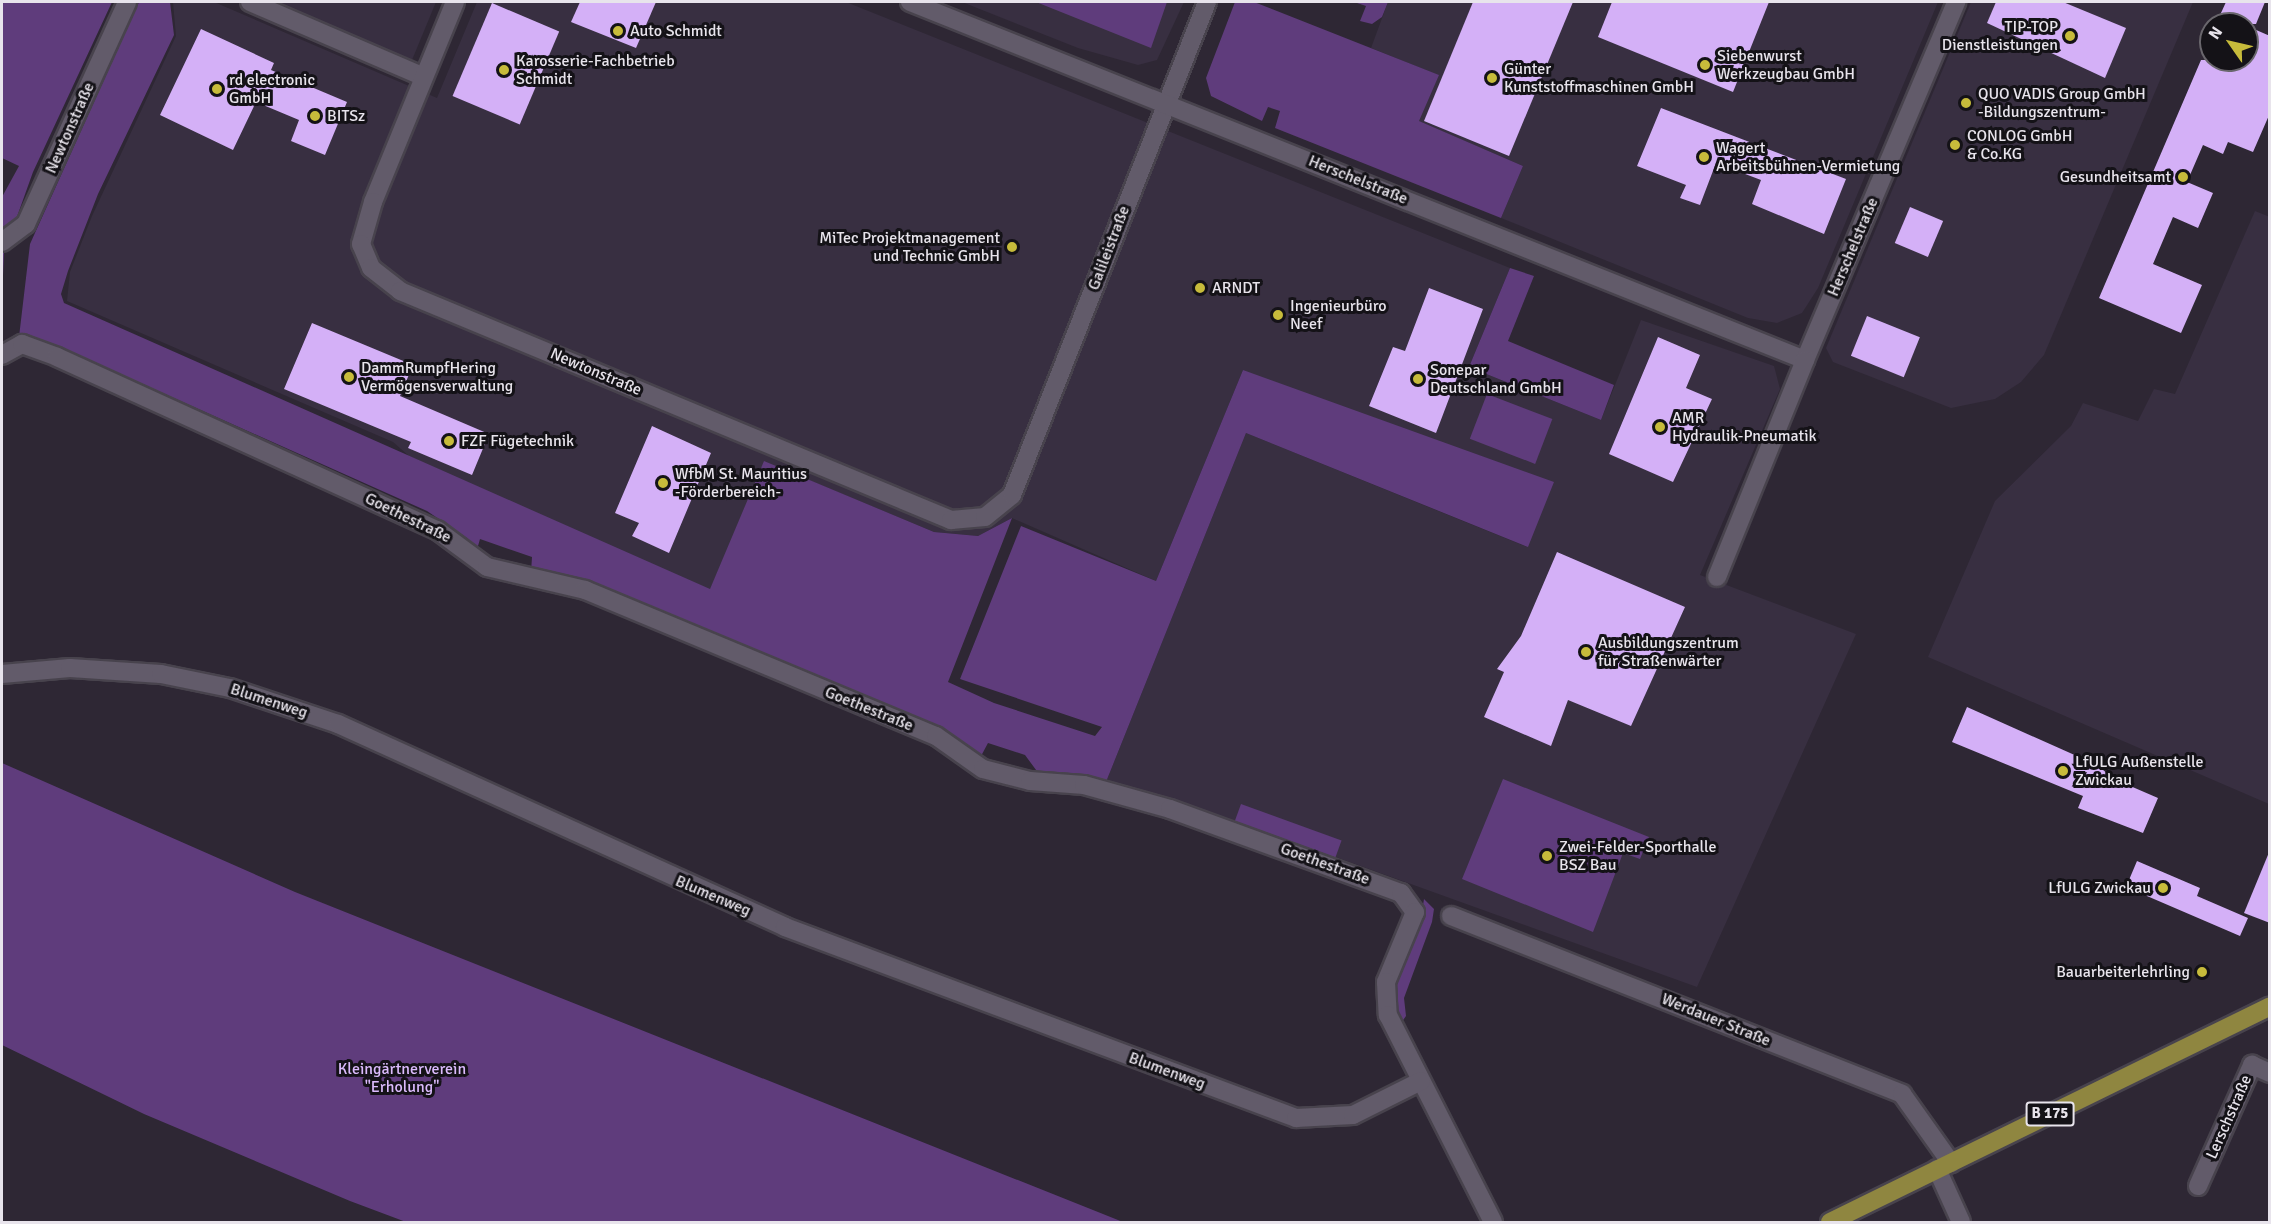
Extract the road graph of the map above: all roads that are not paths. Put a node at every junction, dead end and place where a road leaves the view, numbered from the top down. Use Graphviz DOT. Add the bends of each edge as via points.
graph roads {
  1 [pos="127,2"];
  2 [pos="250,2"];
  3 [pos="455,2"];
  4 [pos="910,2"];
  5 [pos="1207,2"];
  6 [pos="1956,2"];
  7 [pos="424,77"];
  8 [pos="1165,103"];
  9 [pos="2,242"];
  10 [pos="8,351"];
  11 [pos="1805,360"];
  12 [pos="1012,495"];
  13 [pos="1717,577"];
  14 [pos="2,674"];
  15 [pos="1451,916"];
  16 [pos="2270,1006"];
  17 [pos="2270,1072"];
  18 [pos="1421,1081"];
  19 [pos="1944,1166"];
  20 [pos="2198,1186"];
  21 [pos="1493,1222"];
  22 [pos="1830,1222"];
  23 [pos="1961,1222"];
  1 -- 9 [label="street, Newtonstraße" via="26,224"];
  2 -- 7 [label="street"];
  3 -- 7 [label="street, Newtonstraße"];
  4 -- 8 [label="street, Herschelstraße"];
  5 -- 8 [label="street, Galileistraße"];
  6 -- 11 [label="street, Herschelstraße"];
  7 -- 12 [label="street, Newtonstraße" via="361,244 371,268 400,291 951,520 985,517"];
  8 -- 11 [label="street, Herschelstraße"];
  8 -- 12 [label="street, Galileistraße"];
  10 -- 18 [label="street, Goethestraße" via="57,357 444,534 487,567 585,590 936,736 983,769 1030,781 1084,785 1170,809 1401,893 1412,903 1414,922 1383,995"];
  11 -- 13 [label="street, Herschelstraße"];
  14 -- 18 [label="street, Blumenweg" via="70,668 161,674 230,688 338,724 785,927 1296,1118 1353,1115"];
  15 -- 19 [label="street, Werdauer Straße" via="1902,1094"];
  16 -- 19 [label="main road, B 175"];
  17 -- 20 [label="street, Lerschstraße" via="2252,1065"];
  18 -- 21 [label="street, Goethestraße"];
  19 -- 22 [label="main road, B 175"];
  19 -- 23 [label="street, Werdauer Straße"];
}
